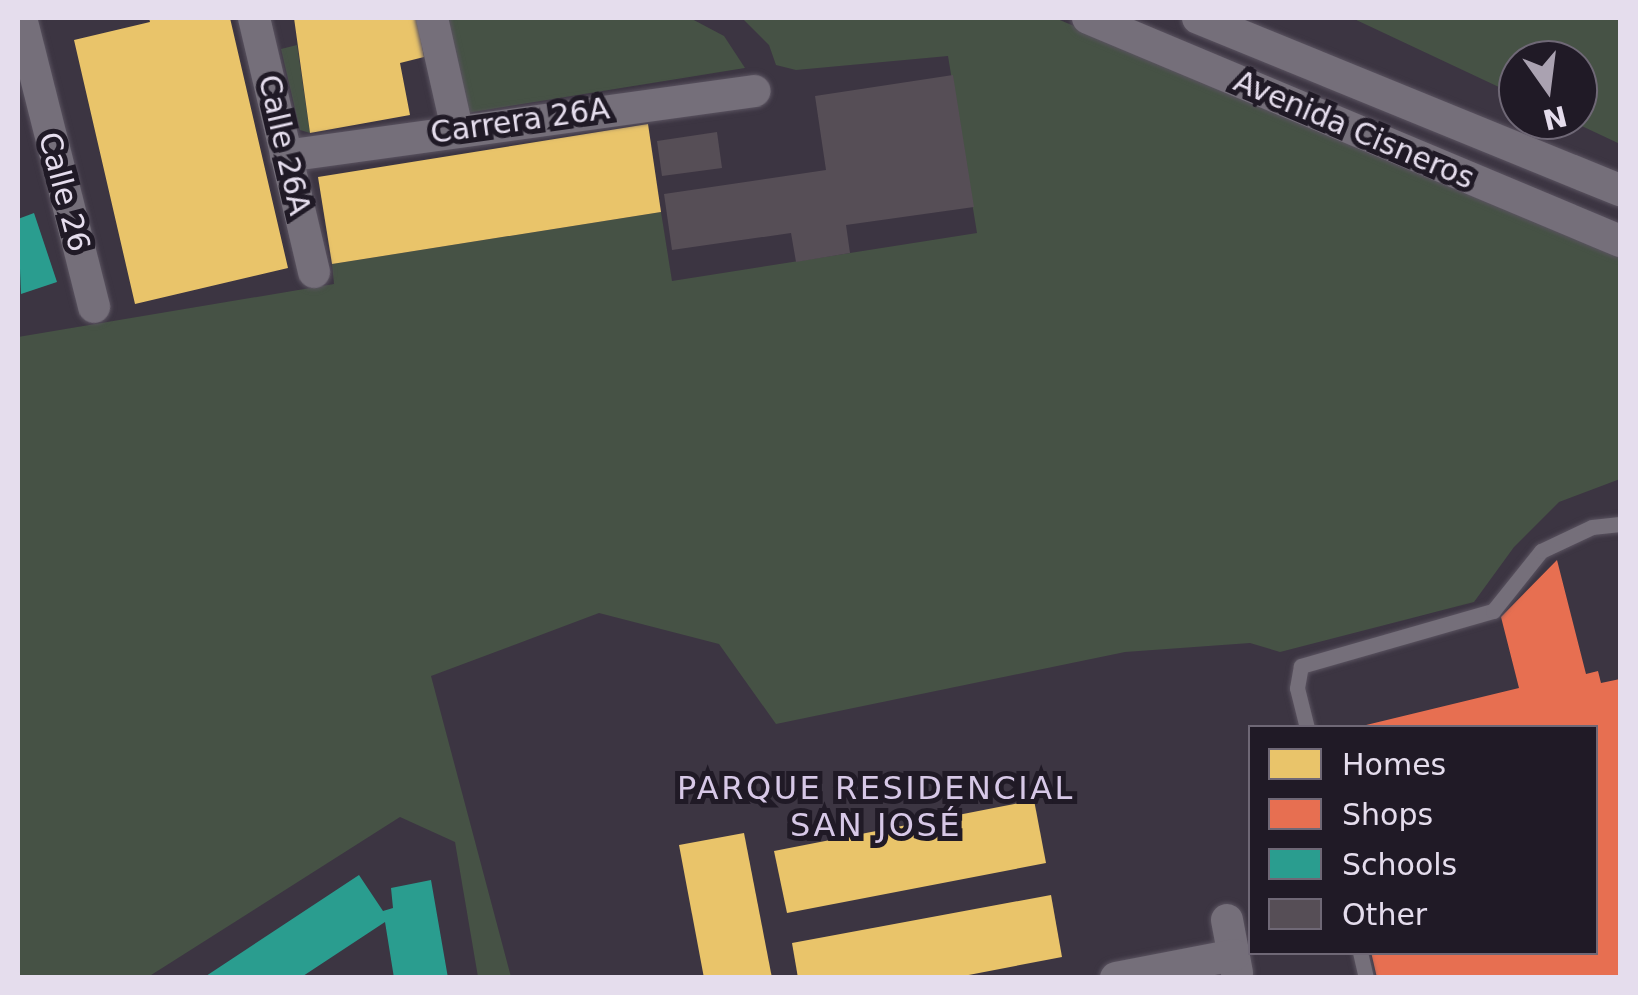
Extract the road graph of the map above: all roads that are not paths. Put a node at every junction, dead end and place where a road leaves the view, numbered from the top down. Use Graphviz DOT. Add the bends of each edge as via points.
graph roads {
  1 [pos="22,18"];
  2 [pos="254,18"];
  3 [pos="432,18"];
  4 [pos="1088,18"];
  5 [pos="1198,18"];
  6 [pos="755,91"];
  7 [pos="458,129"];
  8 [pos="286,156"];
  9 [pos="1620,190"];
  10 [pos="1620,241"];
  11 [pos="314,272"];
  12 [pos="94,308"];
  13 [pos="1620,524"];
  14 [pos="1306,725"];
  15 [pos="1227,920"];
  16 [pos="1236,966"];
  17 [pos="1116,978"];
  1 -- 12 [label="street, Calle 26"];
  2 -- 8 [label="street, Calle 26A"];
  3 -- 7 [label="street"];
  4 -- 10 [label="street, Avenida Cisneros"];
  5 -- 9 [label="street, Avenida Cisneros"];
  6 -- 7 [label="street, Carrera 26A"];
  7 -- 8 [label="street, Carrera 26A"];
  8 -- 11 [label="street, Calle 26A"];
  13 -- 14 [label="lane" via="1592,526 1541,551 1493,611 1300,666 1297,688"];
  15 -- 16 [label="street"];
  16 -- 17 [label="street"];
}
